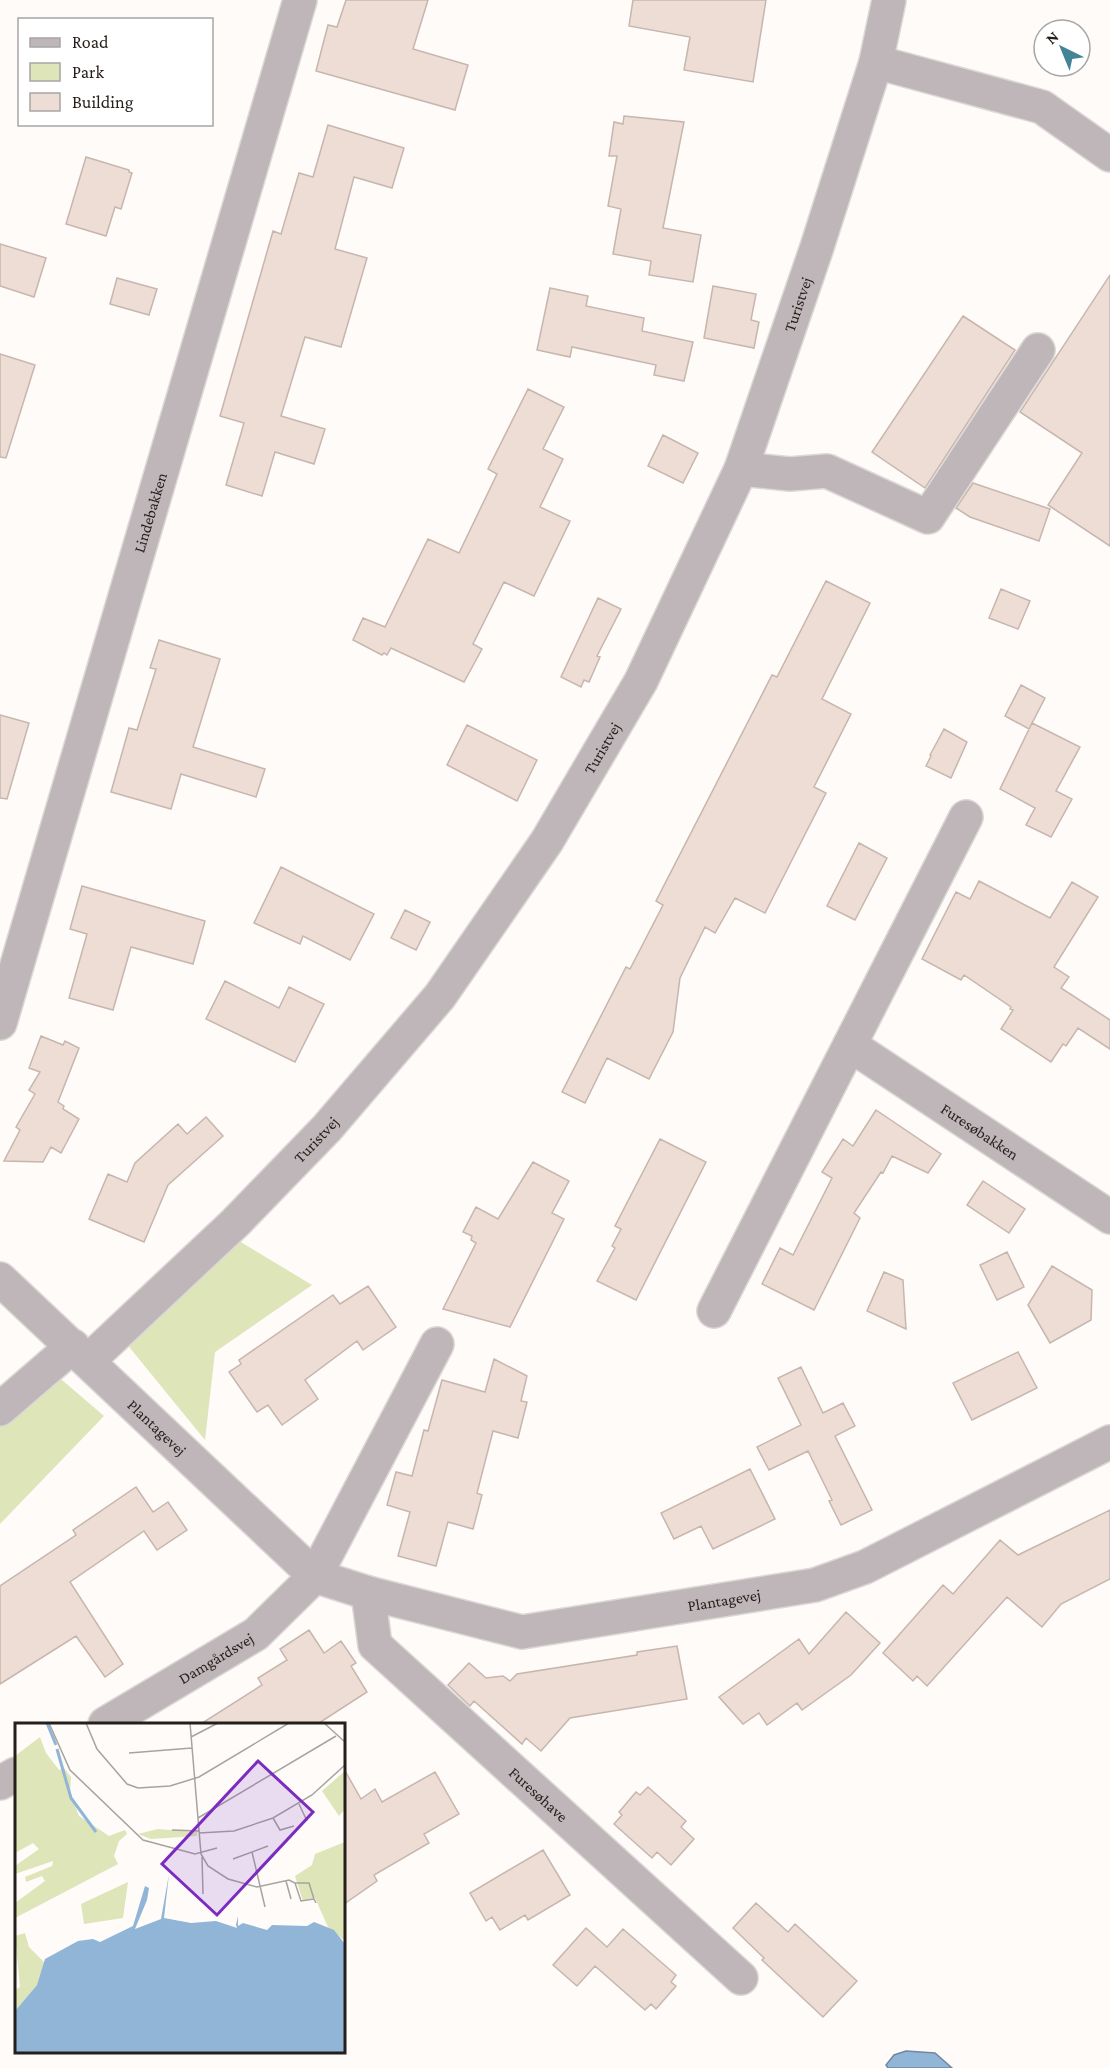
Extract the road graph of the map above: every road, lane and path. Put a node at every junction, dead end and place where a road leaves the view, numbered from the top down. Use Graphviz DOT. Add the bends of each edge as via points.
graph roads {
  1 [pos="300,0"];
  2 [pos="889,0"];
  3 [pos="876,62"];
  4 [pos="1110,155"];
  5 [pos="1038,350"];
  6 [pos="741,469"];
  7 [pos="966,817"];
  8 [pos="0,1023"];
  9 [pos="849,1045"];
  10 [pos="1110,1217"];
  11 [pos="0,1279"];
  12 [pos="714,1311"];
  13 [pos="437,1344"];
  14 [pos="80,1353"];
  15 [pos="0,1408"];
  16 [pos="1110,1442"];
  17 [pos="315,1576"];
  18 [pos="368,1593"];
  19 [pos="108,1723"];
  20 [pos="15,1775"];
  21 [pos="0,1783"];
  22 [pos="741,1978"];
  1 -- 8 [label="street, Lindebakken"];
  2 -- 3 [label="street, Turistvej"];
  3 -- 4 [label="street" via="1042,107"];
  3 -- 6 [label="street, Turistvej"];
  5 -- 6 [label="street" via="928,517 827,471 790,474"];
  6 -- 14 [label="street, Turistvej" via="640,681 547,841 440,996 327,1128 235,1222"];
  7 -- 9 [label="street"];
  9 -- 10 [label="street, Furesøbakken"];
  9 -- 12 [label="street"];
  11 -- 14 [label="street, Plantagevej"];
  13 -- 17 [label="street"];
  14 -- 15 [label="street, Turistvej"];
  14 -- 17 [label="street, Plantagevej"];
  16 -- 18 [label="street, Plantagevej" via="865,1567 814,1585 522,1632"];
  17 -- 18 [label="street, Plantagevej"];
  17 -- 19 [label="street, Damgårdsvej" via="256,1634"];
  18 -- 22 [label="street, Furesøhave" via="375,1646"];
  20 -- 21 [label="street"];
}
